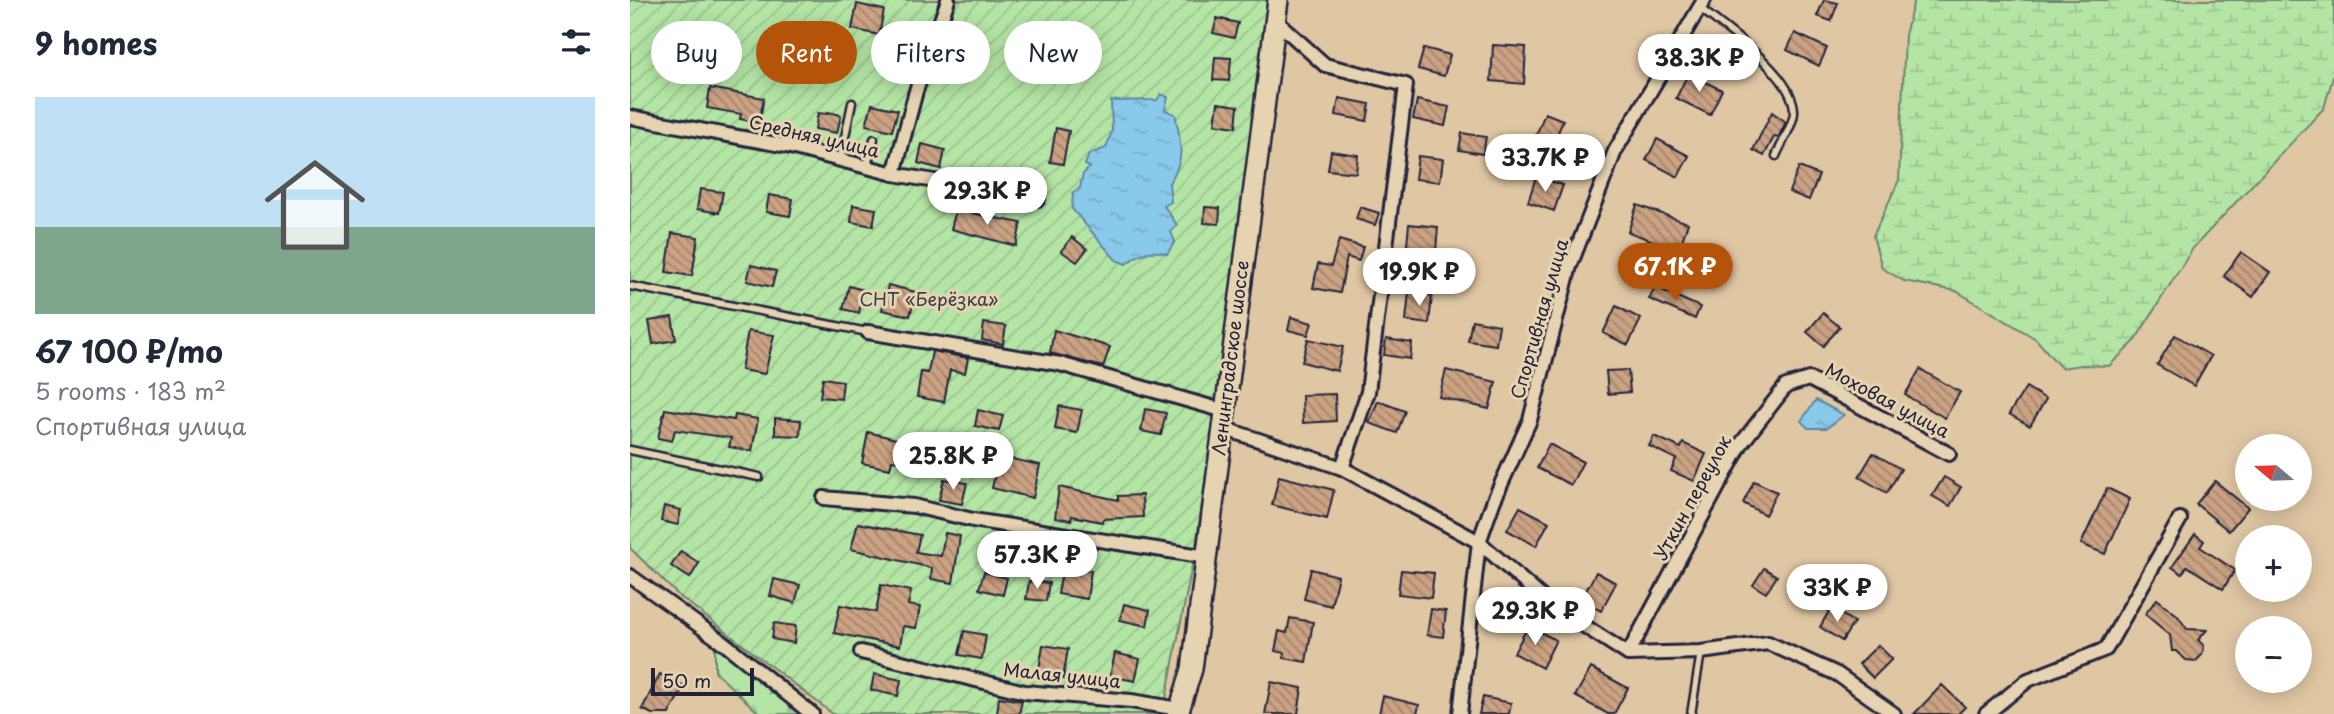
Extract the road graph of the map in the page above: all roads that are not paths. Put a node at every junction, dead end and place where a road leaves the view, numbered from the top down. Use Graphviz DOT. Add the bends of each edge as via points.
graph roads {
  1 [pos="948,0"];
  2 [pos="1278,0"];
  3 [pos="1701,4"];
  4 [pos="1275,20"];
  5 [pos="852,103"];
  6 [pos="630,117"];
  7 [pos="874,139"];
  8 [pos="1776,156"];
  9 [pos="840,161"];
  10 [pos="867,168"];
  11 [pos="894,174"];
  12 [pos="1038,199"];
  13 [pos="630,286"];
  14 [pos="868,332"];
  15 [pos="1809,379"];
  16 [pos="1224,419"];
  17 [pos="630,450"];
  18 [pos="1949,454"];
  19 [pos="1342,468"];
  20 [pos="759,477"];
  21 [pos="824,498"];
  22 [pos="2180,519"];
  23 [pos="1479,542"];
  24 [pos="1207,557"];
  25 [pos="630,576"];
  26 [pos="861,652"];
  27 [pos="1701,652"];
  28 [pos="1628,654"];
  29 [pos="1179,712"];
  30 [pos="811,714"];
  31 [pos="1460,714"];
  32 [pos="1691,714"];
  33 [pos="1894,714"];
  34 [pos="1986,714"];
  1 -- 11 [label="street, Средняя улица" via="916,91"];
  2 -- 4 [label="main road, Ленинградское шоссе"];
  3 -- 8 [label="lane" via="1789,89 1794,111"];
  3 -- 23 [label="street, Спортивная улица" via="1615,151 1570,266 1531,420"];
  4 -- 16 [label="main road, Ленинградское шоссе"];
  4 -- 19 [label="street" via="1325,65 1406,85 1368,392"];
  5 -- 9 [label="lane"];
  6 -- 9 [label="street, Средняя улица" via="787,146"];
  7 -- 10 [label="lane"];
  9 -- 10 [label="street, Средняя улица"];
  10 -- 11 [label="street, Средняя улица"];
  11 -- 12 [label="street"];
  13 -- 14 [label="lane"];
  14 -- 16 [label="street" via="1060,364"];
  15 -- 18 [label="street, Моховая улица"];
  15 -- 28 [label="street, Уткин переулок" via="1786,386 1741,444"];
  16 -- 19 [label="street"];
  16 -- 24 [label="main road, Ленинградское шоссе"];
  17 -- 20 [label="lane"];
  19 -- 23 [label="street"];
  21 -- 24 [label="street" via="914,506 986,523"];
  22 -- 34 [label="street" via="2106,649 2028,680"];
  23 -- 28 [label="street" via="1547,602"];
  23 -- 31 [label="street, Спортивная улица"];
  24 -- 29 [label="main road, Ленинградское шоссе" via="1192,668"];
  25 -- 30 [label="street" via="726,644"];
  26 -- 29 [label="street, Малая улица" via="1025,692 1130,701"];
  27 -- 28 [label="street"];
  27 -- 32 [label="lane"];
  27 -- 33 [label="street" via="1768,643 1837,674"];
}
